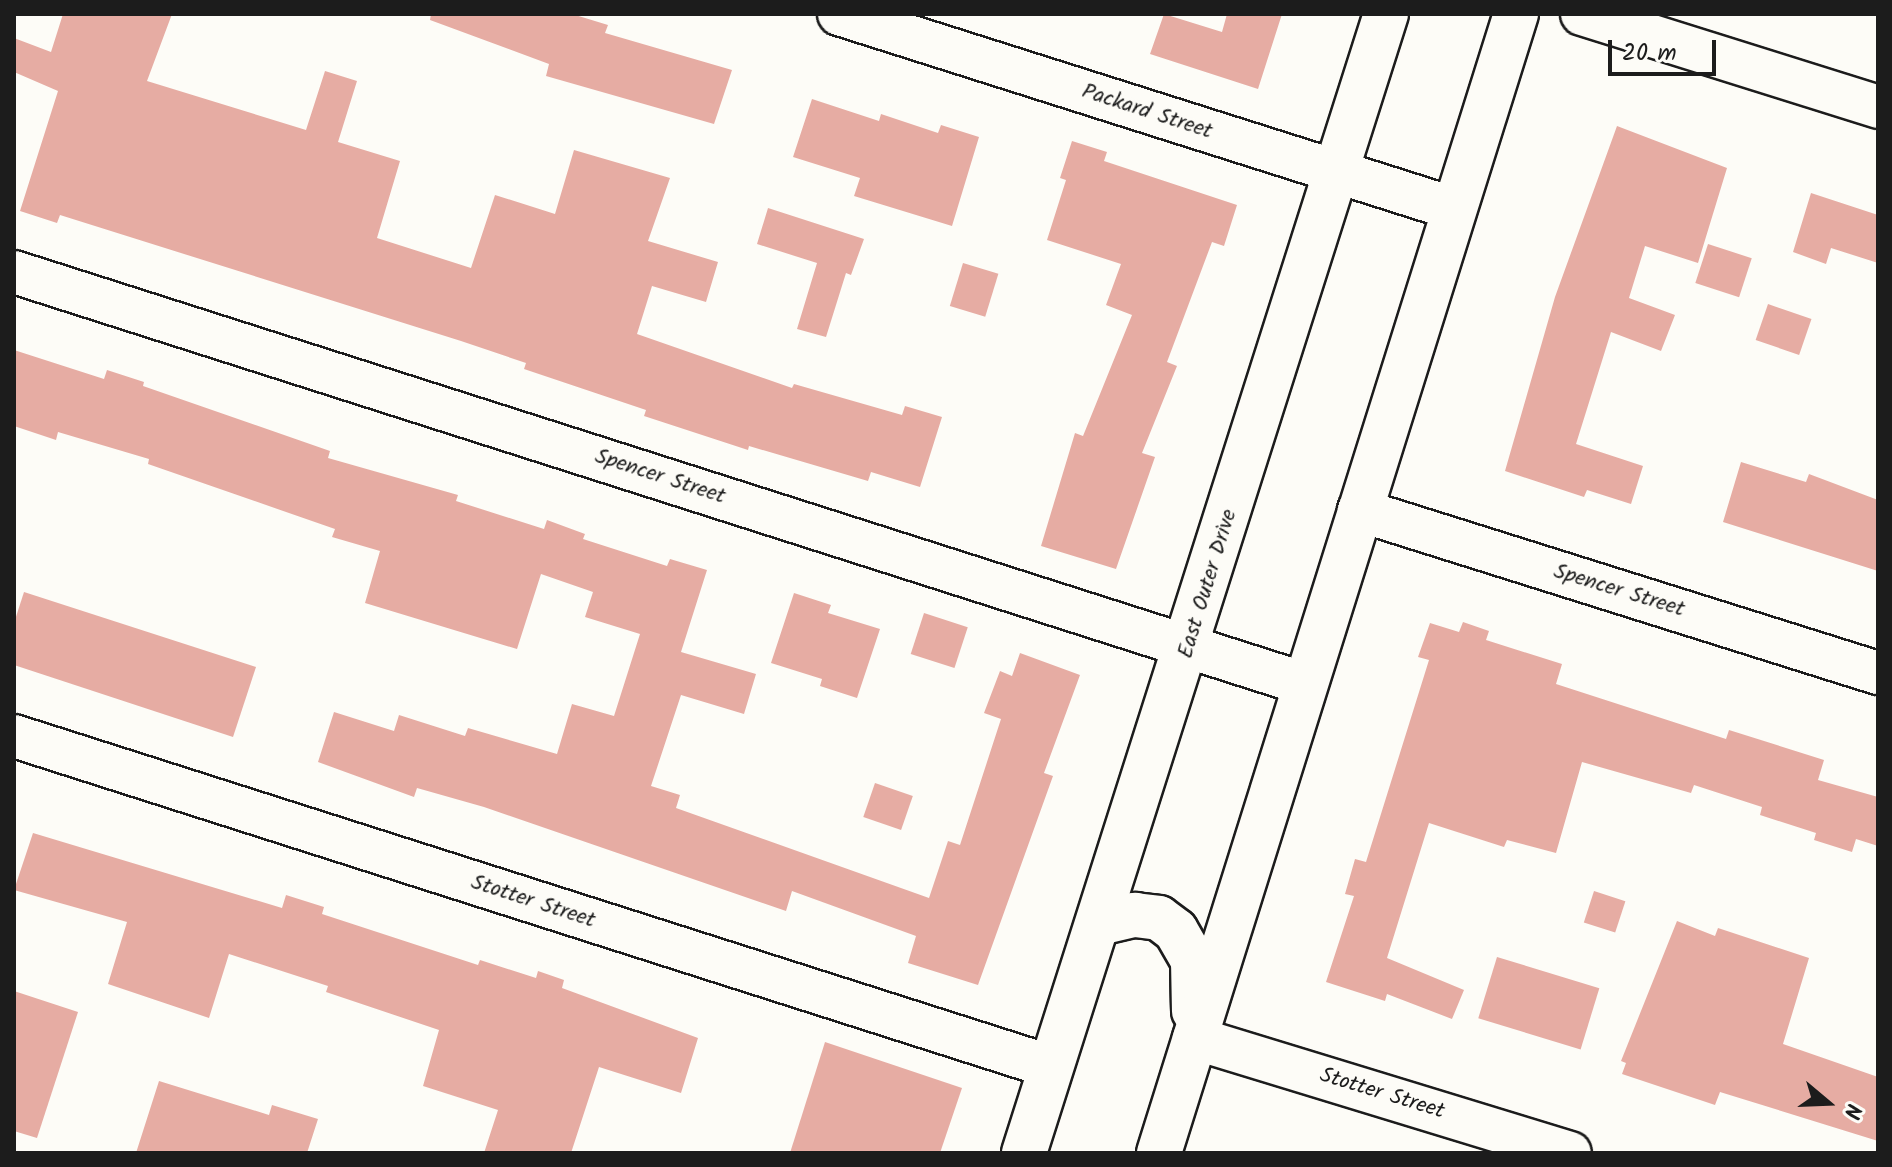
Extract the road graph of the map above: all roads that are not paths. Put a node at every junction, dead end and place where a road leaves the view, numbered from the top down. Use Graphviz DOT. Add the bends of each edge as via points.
graph roads {
  1 [pos="839,14"];
  2 [pos="1386,14"];
  3 [pos="1516,14"];
  4 [pos="1582,14"];
  5 [pos="1878,107"];
  6 [pos="1337,172"];
  7 [pos="1455,209"];
  8 [pos="14,272"];
  9 [pos="1359,510"];
  10 [pos="1189,645"];
  11 [pos="1878,673"];
  12 [pos="1305,684"];
  13 [pos="14,736"];
  14 [pos="1099,923"];
  15 [pos="1194,1038"];
  16 [pos="1052,1067"];
  17 [pos="1024,1153"];
  18 [pos="1159,1153"];
  19 [pos="1570,1153"];
  1 -- 6 [label="street, Packard Street"];
  2 -- 6 [label="main road, East Outer Drive"];
  3 -- 7 [label="main road"];
  4 -- 5 [label="street"];
  6 -- 7 [label="street, Packard Street"];
  6 -- 10 [label="main road, East Outer Drive"];
  7 -- 9 [label="main road"];
  8 -- 10 [label="street, Spencer Street"];
  9 -- 11 [label="street, Spencer Street"];
  9 -- 12 [label="main road"];
  10 -- 12 [label="street, Spencer Street"];
  10 -- 14 [label="main road, East Outer Drive"];
  12 -- 15 [label="main road"];
  13 -- 16 [label="street, Stotter Street"];
  14 -- 15 [label="main road" via="1135,915 1159,918 1176,931 1193,960"];
  14 -- 16 [label="main road, East Outer Drive"];
  15 -- 18 [label="main road"];
  15 -- 19 [label="street, Stotter Street"];
  16 -- 17 [label="main road, East Outer Drive"];
}
